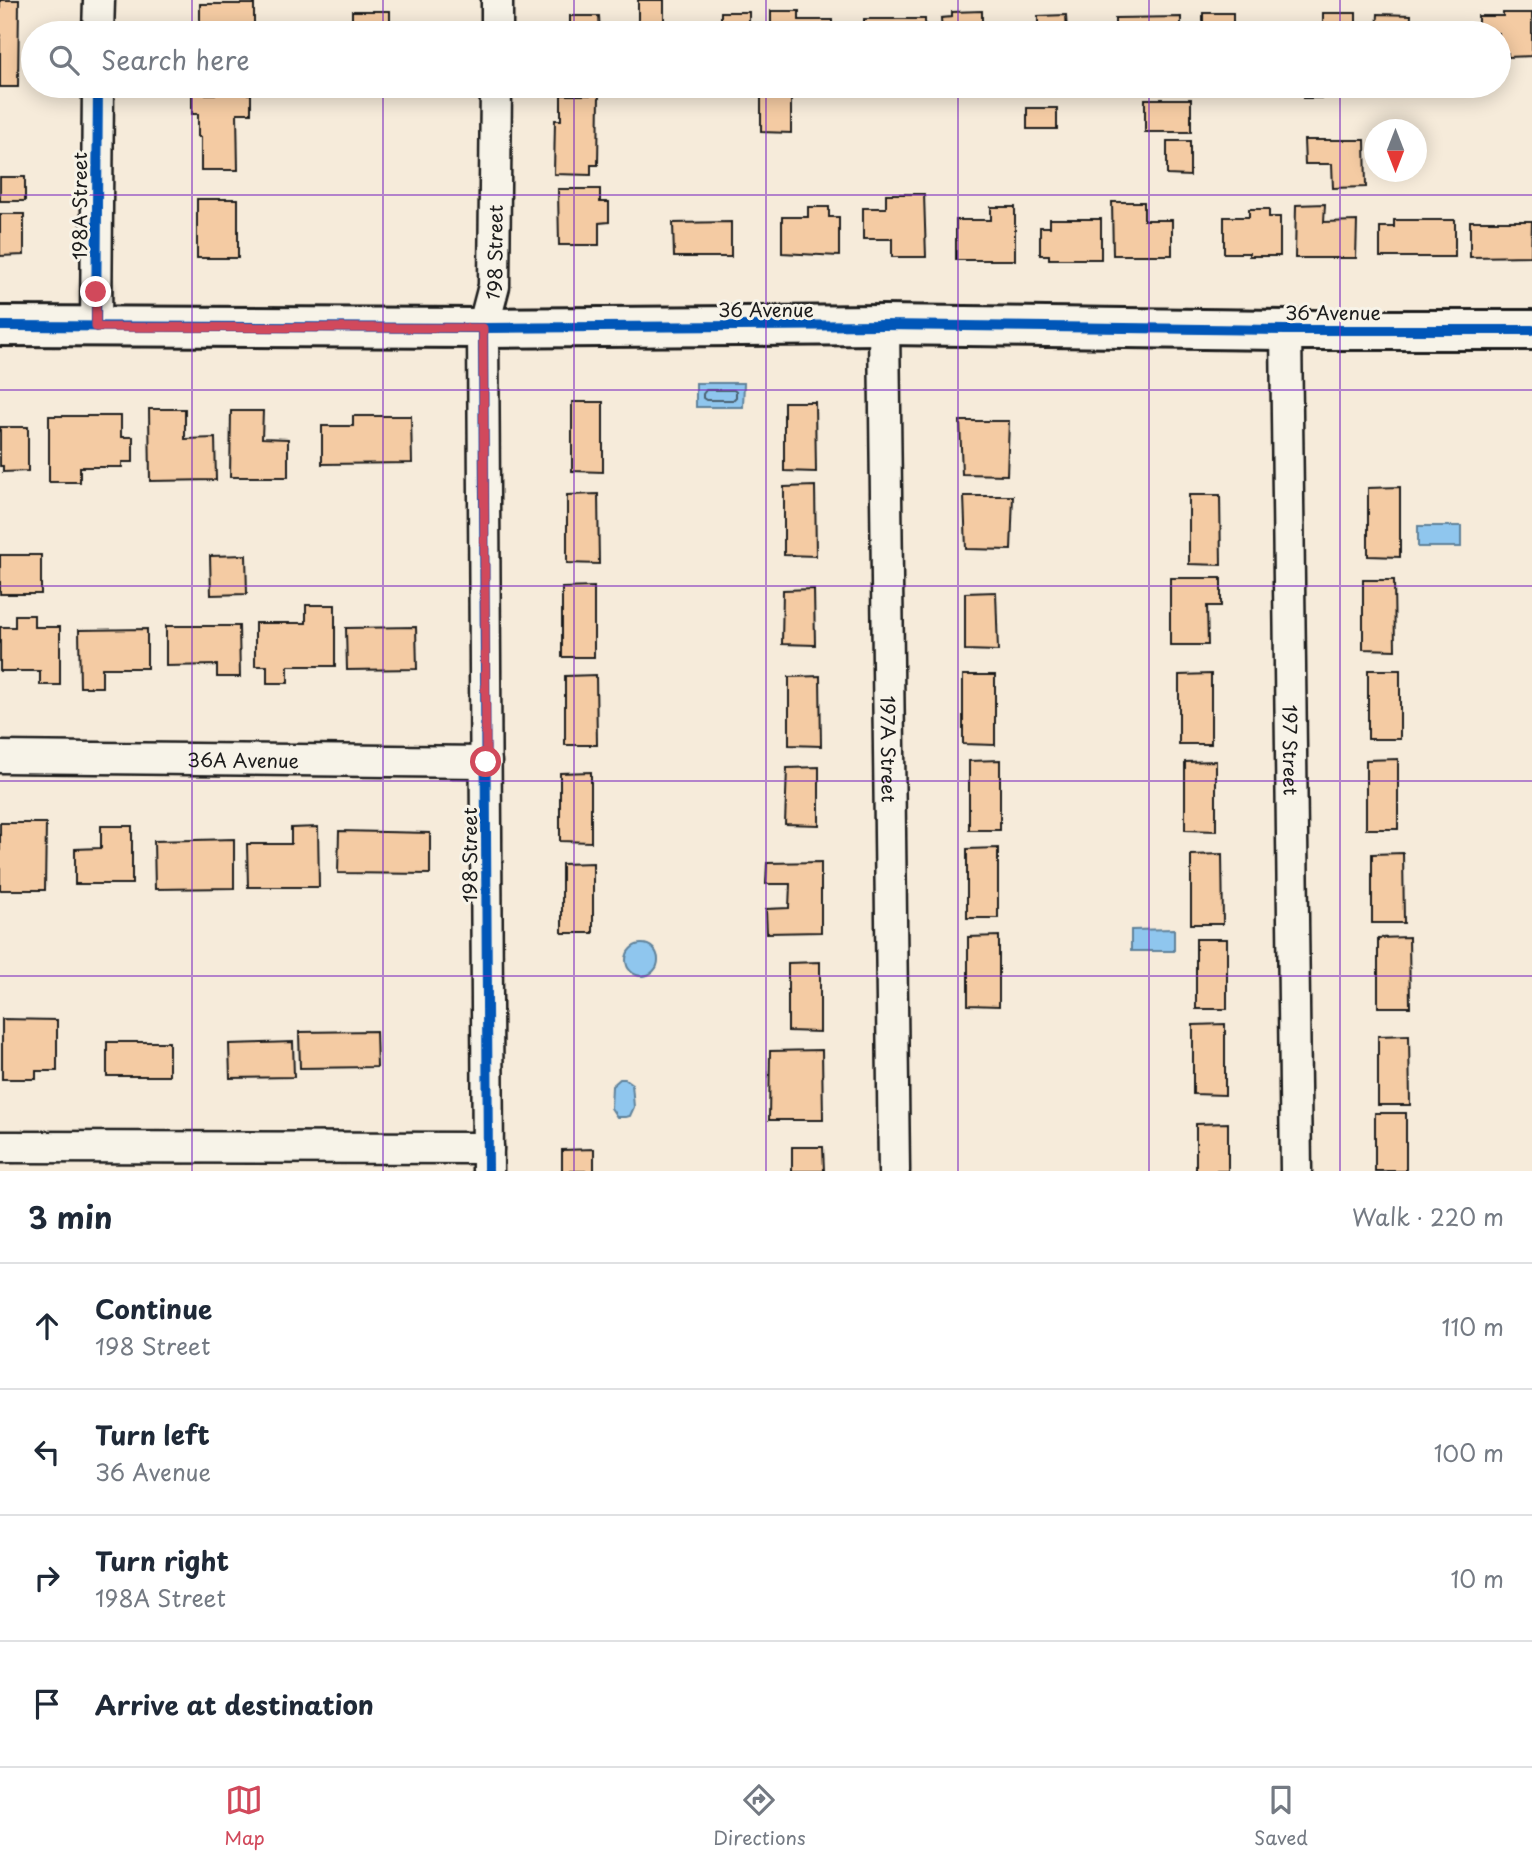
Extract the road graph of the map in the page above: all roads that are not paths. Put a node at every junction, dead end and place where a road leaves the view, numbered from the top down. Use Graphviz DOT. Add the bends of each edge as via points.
graph roads {
  1 [pos="99,0"];
  2 [pos="497,0"];
  3 [pos="98,21"];
  4 [pos="497,21"];
  5 [pos="98,98"];
  6 [pos="496,98"];
  7 [pos="884,325"];
  8 [pos="0,327"];
  9 [pos="96,327"];
  10 [pos="483,328"];
  11 [pos="1286,330"];
  12 [pos="1532,330"];
  13 [pos="0,757"];
  14 [pos="486,762"];
  15 [pos="0,1147"];
  16 [pos="488,1160"];
  17 [pos="894,1171"];
  18 [pos="1296,1171"];
  1 -- 3 [label="street"];
  2 -- 4 [label="street"];
  5 -- 9 [label="street, 198A Street"];
  6 -- 10 [label="street, 198 Street" via="494,286"];
  7 -- 10 [label="main road, 36 Avenue"];
  7 -- 11 [label="main road, 36 Avenue"];
  7 -- 17 [label="street, 197A Street"];
  8 -- 9 [label="main road, 36 Avenue"];
  9 -- 10 [label="main road, 36 Avenue"];
  10 -- 14 [label="street, 198 Street"];
  11 -- 12 [label="main road, 36 Avenue"];
  11 -- 18 [label="street, 197 Street"];
  13 -- 14 [label="street, 36A Avenue"];
  14 -- 16 [label="street, 198 Street"];
  15 -- 16 [label="street"];
}
